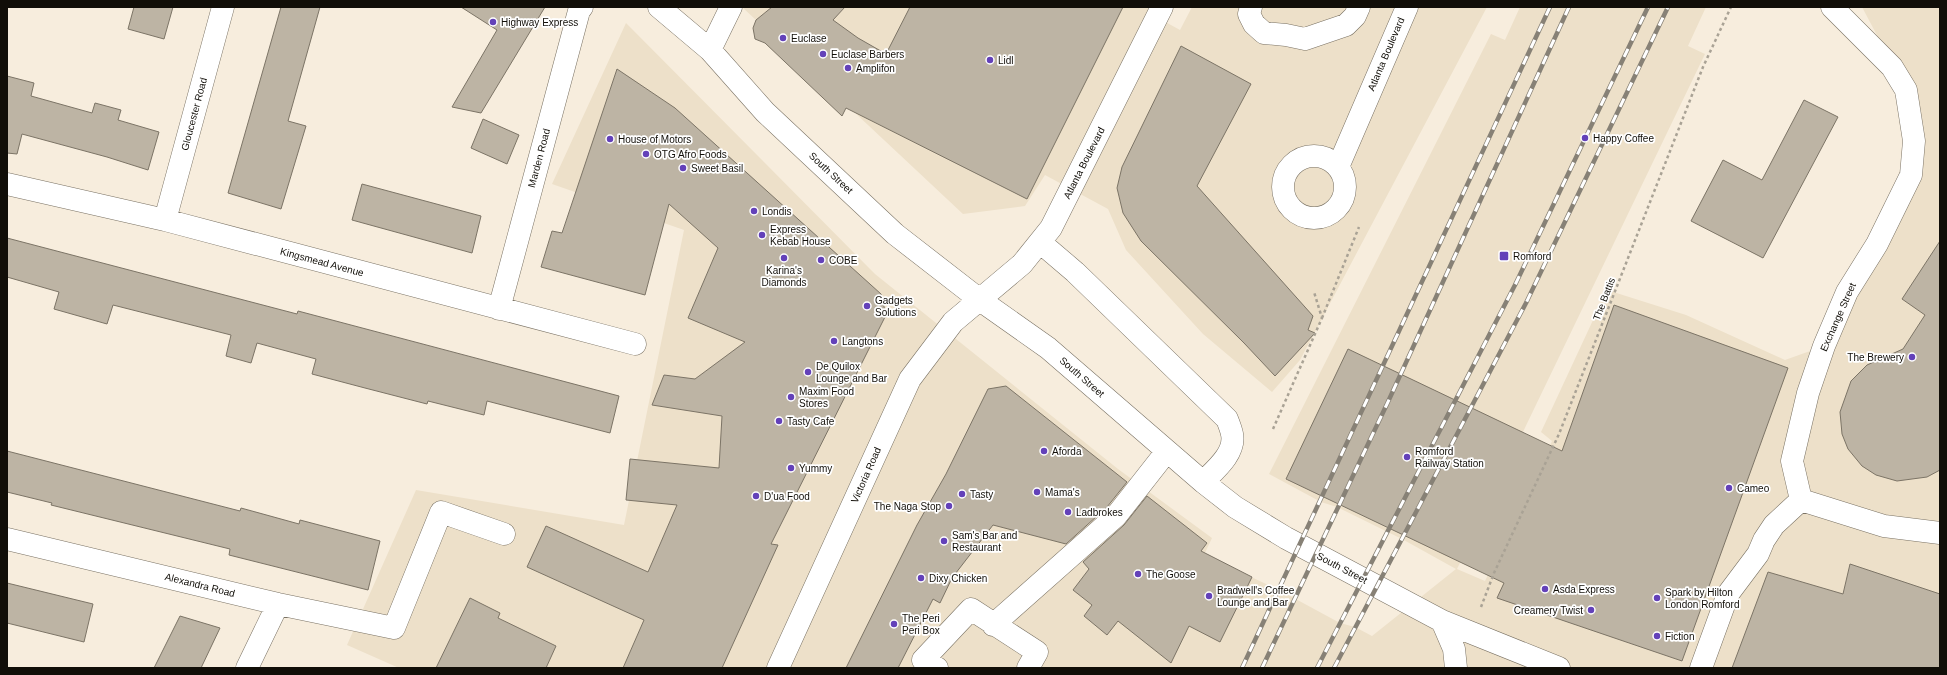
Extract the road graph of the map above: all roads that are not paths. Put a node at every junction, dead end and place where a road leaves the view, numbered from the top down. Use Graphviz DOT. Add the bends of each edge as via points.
graph roads {
  1 [pos="223,7"];
  2 [pos="582,7"];
  3 [pos="659,7"];
  4 [pos="731,7"];
  5 [pos="1162,7"];
  6 [pos="1251,7"];
  7 [pos="1359,7"];
  8 [pos="1406,7"];
  9 [pos="1832,7"];
  10 [pos="710,50"];
  11 [pos="1338,167"];
  12 [pos="7,184"];
  13 [pos="165,220"];
  14 [pos="1040,243"];
  15 [pos="980,300"];
  16 [pos="499,309"];
  17 [pos="635,344"];
  18 [pos="1167,451"];
  19 [pos="1203,482"];
  20 [pos="1801,500"];
  21 [pos="1940,533"];
  22 [pos="504,534"];
  23 [pos="7,539"];
  24 [pos="278,604"];
  25 [pos="1442,621"];
  26 [pos="993,625"];
  27 [pos="247,668"];
  28 [pos="778,668"];
  29 [pos="937,668"];
  30 [pos="1028,668"];
  31 [pos="1456,668"];
  32 [pos="1559,668"];
  33 [pos="1701,668"];
  1 -- 13 [label="street, Gloucester Road"];
  2 -- 16 [label="street, Marden Road" via="578,12"];
  3 -- 10 [label="street, South Street"];
  4 -- 10 [label="street"];
  5 -- 14 [label="street, Atlanta Boulevard" via="1051,228"];
  6 -- 7 [label="street" via="1249,14 1254,24 1264,33 1305,39 1346,25 1355,16"];
  8 -- 11 [label="street, Atlanta Boulevard"];
  9 -- 20 [label="street, Exchange Street" via="1892,67 1906,90 1914,141 1911,175 1877,244 1847,292 1824,346 1808,393 1792,461"];
  10 -- 15 [label="street, South Street" via="765,112 895,234"];
  12 -- 13 [label="street, Kingsmead Avenue"];
  13 -- 16 [label="street, Kingsmead Avenue"];
  14 -- 15 [label="street, Atlanta Boulevard" via="1022,264"];
  14 -- 19 [label="street" via="1075,272 1227,419 1233,435 1231,446 1226,458"];
  15 -- 18 [label="street, South Street" via="1048,348"];
  15 -- 28 [label="street, Victoria Road" via="953,322 910,378"];
  16 -- 17 [label="street, Kingsmead Avenue"];
  18 -- 19 [label="street, South Street"];
  18 -- 26 [label="street" via="1116,516"];
  19 -- 25 [label="street, South Street" via="1235,507 1286,538"];
  20 -- 21 [label="street" via="1884,526"];
  20 -- 33 [label="street" via="1774,525 1758,554 1728,594"];
  22 -- 24 [label="street, Alexandra Road" via="440,512 394,628"];
  23 -- 24 [label="street, Alexandra Road"];
  24 -- 27 [label="street"];
  25 -- 31 [label="street" via="1454,649"];
  25 -- 32 [label="street, South Street"];
  26 -- 29 [label="street" via="971,609 923,660"];
  26 -- 30 [label="street" via="1037,652"];
}
